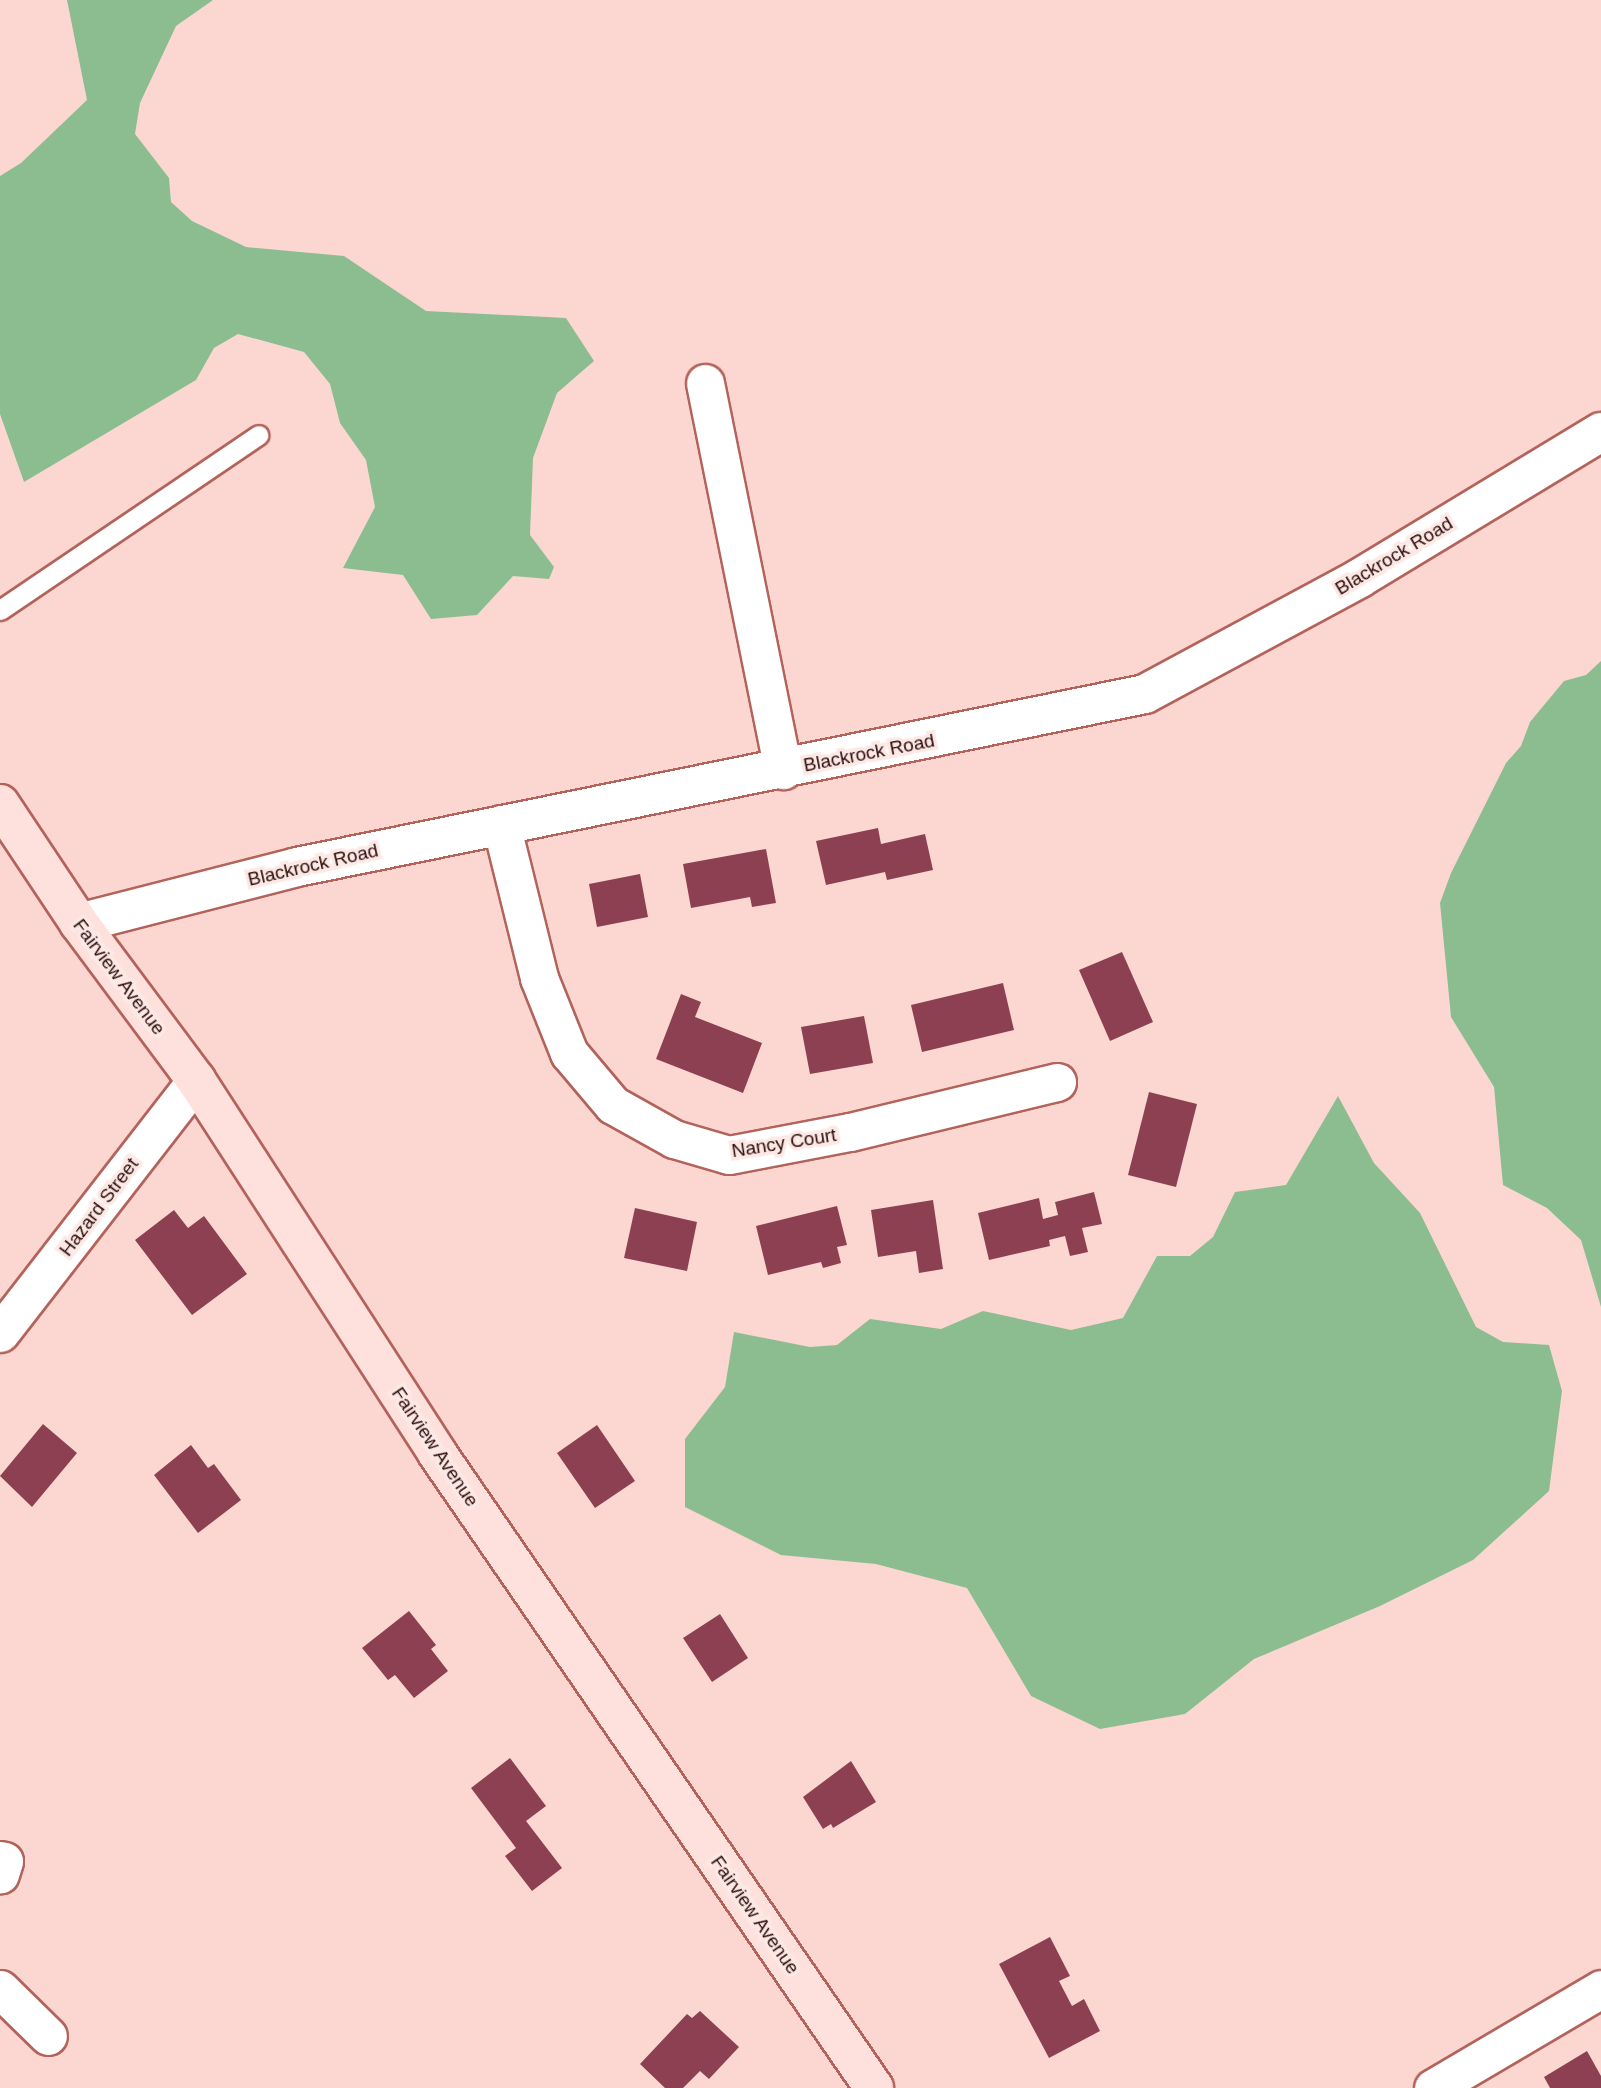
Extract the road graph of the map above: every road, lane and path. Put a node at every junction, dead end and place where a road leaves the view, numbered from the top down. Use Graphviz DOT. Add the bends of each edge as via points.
graph roads {
  1 [pos="705,383"];
  2 [pos="1601,432"];
  3 [pos="258,435"];
  4 [pos="0,610"];
  5 [pos="783,770"];
  6 [pos="0,804"];
  7 [pos="501,824"];
  8 [pos="79,923"];
  9 [pos="196,1080"];
  10 [pos="1057,1082"];
  11 [pos="0,1333"];
  12 [pos="0,1860"];
  13 [pos="0,1874"];
  14 [pos="0,1989"];
  15 [pos="1601,1989"];
  16 [pos="48,2036"];
  17 [pos="874,2088"];
  18 [pos="1433,2088"];
  1 -- 5 [label="street"];
  2 -- 5 [label="street, Blackrock Road" via="1360,578 1145,694"];
  3 -- 4 [label="lane"];
  5 -- 7 [label="street, Blackrock Road"];
  6 -- 8 [label="main road, Fairview Avenue"];
  7 -- 8 [label="street, Blackrock Road" via="297,867"];
  7 -- 10 [label="street, Nancy Court" via="539,978 569,1053 613,1105 674,1139 729,1155 850,1132"];
  8 -- 9 [label="main road, Fairview Avenue"];
  9 -- 11 [label="street, Hazard Street"];
  9 -- 17 [label="main road, Fairview Avenue" via="437,1452"];
  12 -- 13 [label="street"];
  14 -- 16 [label="street"];
  15 -- 18 [label="street"];
}
